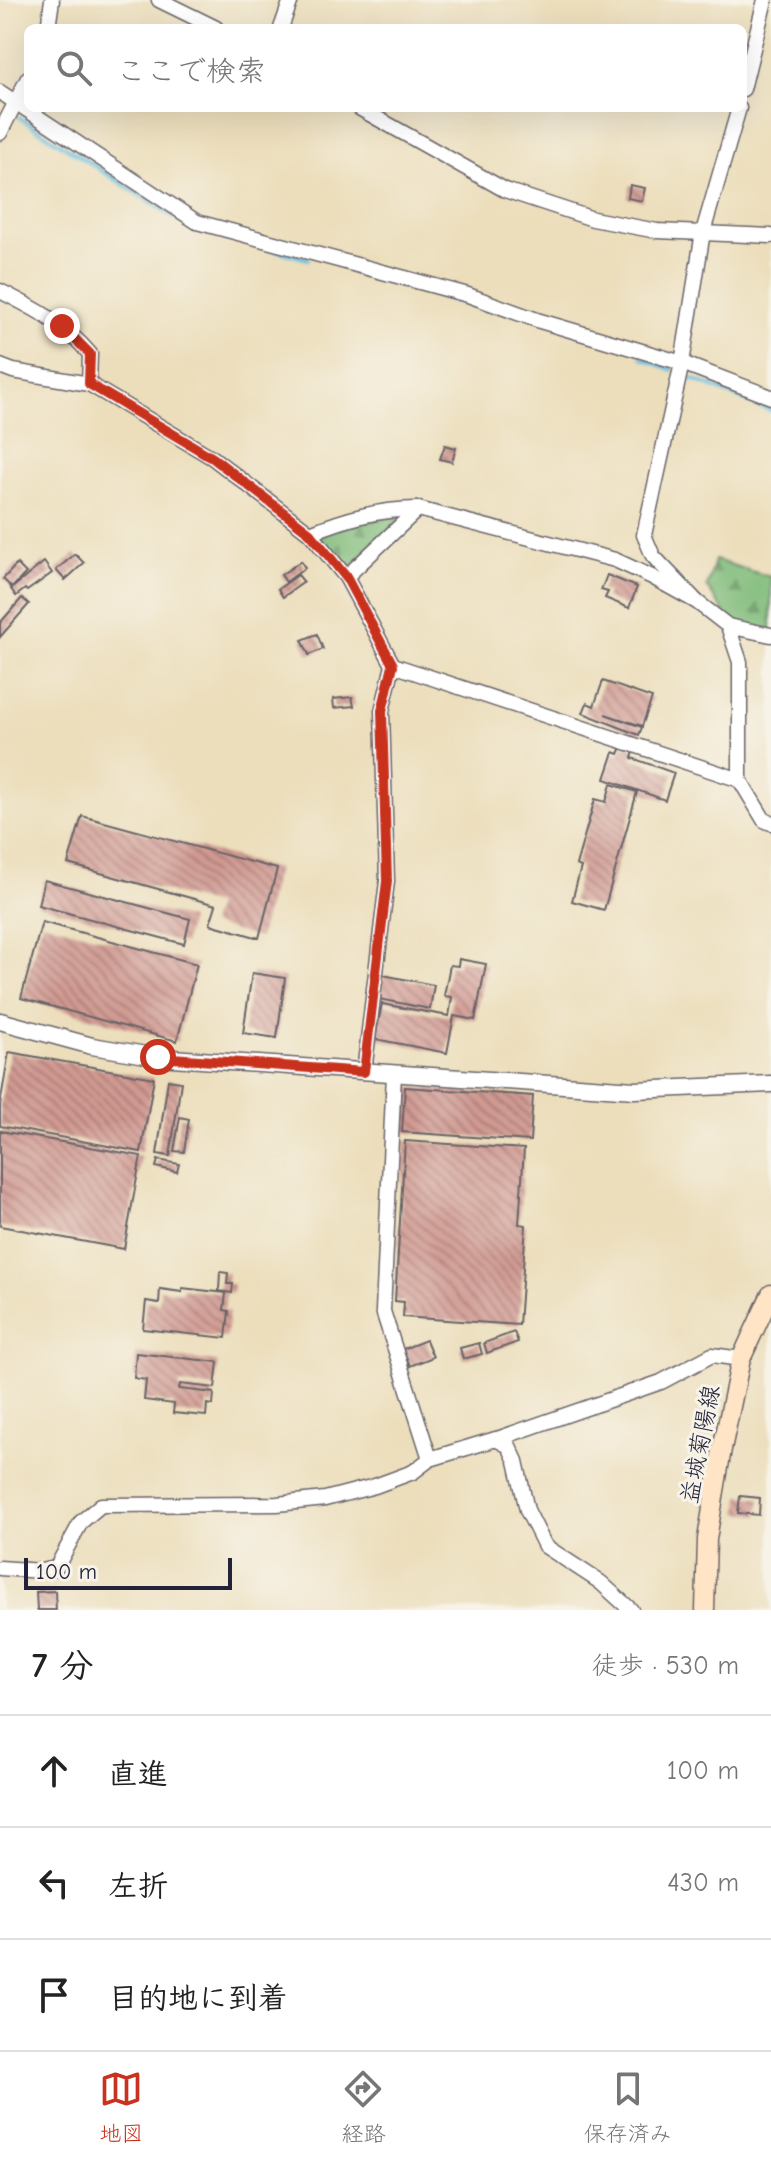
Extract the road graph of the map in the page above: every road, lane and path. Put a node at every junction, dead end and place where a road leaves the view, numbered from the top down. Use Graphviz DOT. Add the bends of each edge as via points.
graph roads {
  1 [pos="52,0"];
  2 [pos="159,0"];
  3 [pos="291,0"];
  4 [pos="765,0"];
  5 [pos="49,24"];
  6 [pos="208,24"];
  7 [pos="282,24"];
  8 [pos="747,73"];
  9 [pos="24,85"];
  10 [pos="0,92"];
  11 [pos="14,101"];
  12 [pos="24,108"];
  13 [pos="31,112"];
  14 [pos="366,112"];
  15 [pos="738,112"];
  16 [pos="0,133"];
  17 [pos="703,232"];
  18 [pos="771,236"];
  19 [pos="0,291"];
  20 [pos="682,363"];
  21 [pos="0,366"];
  22 [pos="89,384"];
  23 [pos="771,397"];
  24 [pos="418,509"];
  25 [pos="310,533"];
  26 [pos="346,577"];
  27 [pos="697,602"];
  28 [pos="728,626"];
  29 [pos="771,635"];
  30 [pos="393,665"];
  31 [pos="740,780"];
  32 [pos="771,823"];
  33 [pos="0,1021"];
  34 [pos="364,1072"];
  35 [pos="394,1074"];
  36 [pos="771,1084"];
  37 [pos="771,1294"];
  38 [pos="741,1359"];
  39 [pos="492,1440"];
  40 [pos="430,1459"];
  41 [pos="0,1568"];
  42 [pos="631,1610"];
  43 [pos="705,1610"];
  1 -- 5 [label="street"];
  2 -- 6 [label="street"];
  3 -- 7 [label="street"];
  4 -- 8 [label="street"];
  9 -- 11 [label="street"];
  10 -- 11 [label="street"];
  11 -- 12 [label="street"];
  11 -- 16 [label="street"];
  13 -- 20 [label="street" via="197,222 468,295"];
  14 -- 17 [label="street" via="505,190 593,219 657,231"];
  15 -- 17 [label="street"];
  17 -- 18 [label="street"];
  17 -- 20 [label="street"];
  19 -- 22 [label="street" via="40,311 80,341 90,354"];
  20 -- 23 [label="street"];
  20 -- 27 [label="street" via="644,535 653,556"];
  21 -- 22 [label="street"];
  22 -- 25 [label="street" via="213,458"];
  24 -- 25 [label="street" via="392,509"];
  24 -- 26 [label="street"];
  24 -- 27 [label="street" via="615,560"];
  25 -- 26 [label="street"];
  26 -- 30 [label="street"];
  27 -- 28 [label="street"];
  28 -- 29 [label="street"];
  28 -- 31 [label="street" via="740,662"];
  30 -- 31 [label="street"];
  30 -- 34 [label="street" via="382,711 387,881"];
  31 -- 32 [label="street"];
  33 -- 34 [label="street" via="158,1057"];
  34 -- 35 [label="street"];
  35 -- 36 [label="street" via="635,1090"];
  35 -- 40 [label="street" via="383,1311"];
  37 -- 38 [label="main road, 益城菊陽線"];
  38 -- 39 [label="street" via="712,1355 661,1382"];
  38 -- 43 [label="main road, 益城菊陽線" via="711,1502"];
  39 -- 40 [label="street"];
  39 -- 42 [label="street" via="509,1446 527,1510 545,1546"];
  40 -- 41 [label="street" via="413,1472 325,1499 101,1505 81,1522 56,1568"];
}
